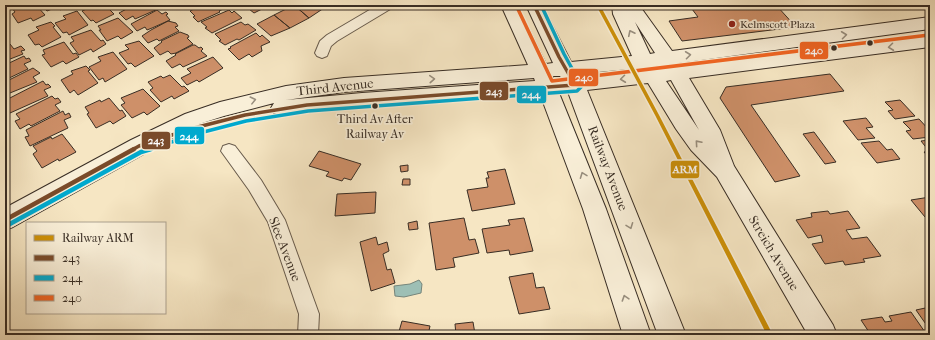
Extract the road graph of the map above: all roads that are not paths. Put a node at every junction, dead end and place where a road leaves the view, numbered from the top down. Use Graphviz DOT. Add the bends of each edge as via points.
graph roads {
  1 [pos="387,5"];
  2 [pos="509,5"];
  3 [pos="534,5"];
  4 [pos="620,5"];
  5 [pos="630,5"];
  6 [pos="930,23"];
  7 [pos="930,41"];
  8 [pos="322,53"];
  9 [pos="672,65"];
  10 [pos="649,68"];
  11 [pos="570,77"];
  12 [pos="544,79"];
  13 [pos="229,151"];
  14 [pos="725,171"];
  15 [pos="5,220"];
  16 [pos="308,335"];
  17 [pos="637,335"];
  18 [pos="672,335"];
  19 [pos="823,335"];
  1 -- 8 [label="street" via="332,38"];
  2 -- 12 [label="main road, Railway Avenue"];
  3 -- 11 [label="main road, Railway Avenue"];
  10 -- 4 [label="main road, Streich Avenue, one-way"];
  5 -- 9 [label="main road, Streich Avenue"];
  9 -- 6 [label="main road, one-way"];
  7 -- 9 [label="main road, one-way" via="833,54"];
  9 -- 10 [label="main road, Third Avenue"];
  9 -- 14 [label="main road, Streich Avenue" via="718,147"];
  10 -- 11 [label="main road, Third Avenue"];
  14 -- 10 [label="main road, Streich Avenue, one-way" via="694,139"];
  11 -- 12 [label="main road, Third Avenue"];
  11 -- 18 [label="main road, Railway Avenue, one-way" via="593,128"];
  12 -- 15 [label="main road, Third Avenue" via="286,108 197,127 139,146"];
  17 -- 12 [label="main road, Railway Avenue, one-way" via="588,191"];
  13 -- 16 [label="street, Slee Avenue" via="255,185 276,220 309,314"];
  14 -- 19 [label="main road, Streich Avenue"];
}
